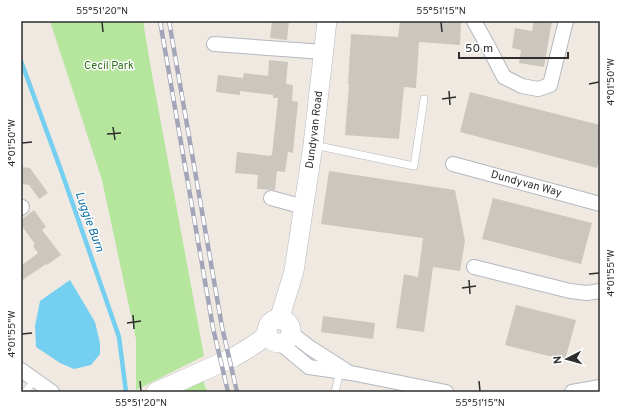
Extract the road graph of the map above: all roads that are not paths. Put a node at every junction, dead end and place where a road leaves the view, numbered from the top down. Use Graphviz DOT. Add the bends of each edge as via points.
graph roads {
  1 [pos="327,21"];
  2 [pos="474,21"];
  3 [pos="566,21"];
  4 [pos="214,44"];
  5 [pos="324,52"];
  6 [pos="424,100"];
  7 [pos="313,145"];
  8 [pos="453,164"];
  9 [pos="271,198"];
  10 [pos="600,204"];
  11 [pos="304,207"];
  12 [pos="474,267"];
  13 [pos="600,291"];
  14 [pos="280,333"];
  15 [pos="21,370"];
  16 [pos="346,372"];
  17 [pos="35,380"];
  18 [pos="600,387"];
  19 [pos="26,392"];
  20 [pos="52,392"];
  21 [pos="156,392"];
  22 [pos="335,392"];
  23 [pos="446,392"];
  24 [pos="572,392"];
  1 -- 5 [label="main road, Dundyvan Road"];
  2 -- 3 [label="street" via="504,77 522,86 538,89 550,86"];
  4 -- 5 [label="street"];
  5 -- 7 [label="main road, Dundyvan Road"];
  6 -- 7 [label="lane" via="414,166"];
  7 -- 11 [label="main road, Dundyvan Road"];
  8 -- 10 [label="street, Dundyvan Way"];
  9 -- 11 [label="street"];
  11 -- 14 [label="main road, Dundyvan Road" via="294,271"];
  12 -- 13 [label="street" via="570,291"];
  14 -- 16 [label="street" via="309,347"];
  14 -- 21 [label="main road"];
  15 -- 17 [label="street"];
  16 -- 22 [label="lane"];
  16 -- 23 [label="street"];
  17 -- 19 [label="lane"];
  17 -- 20 [label="street"];
  18 -- 24 [label="street"];
}
